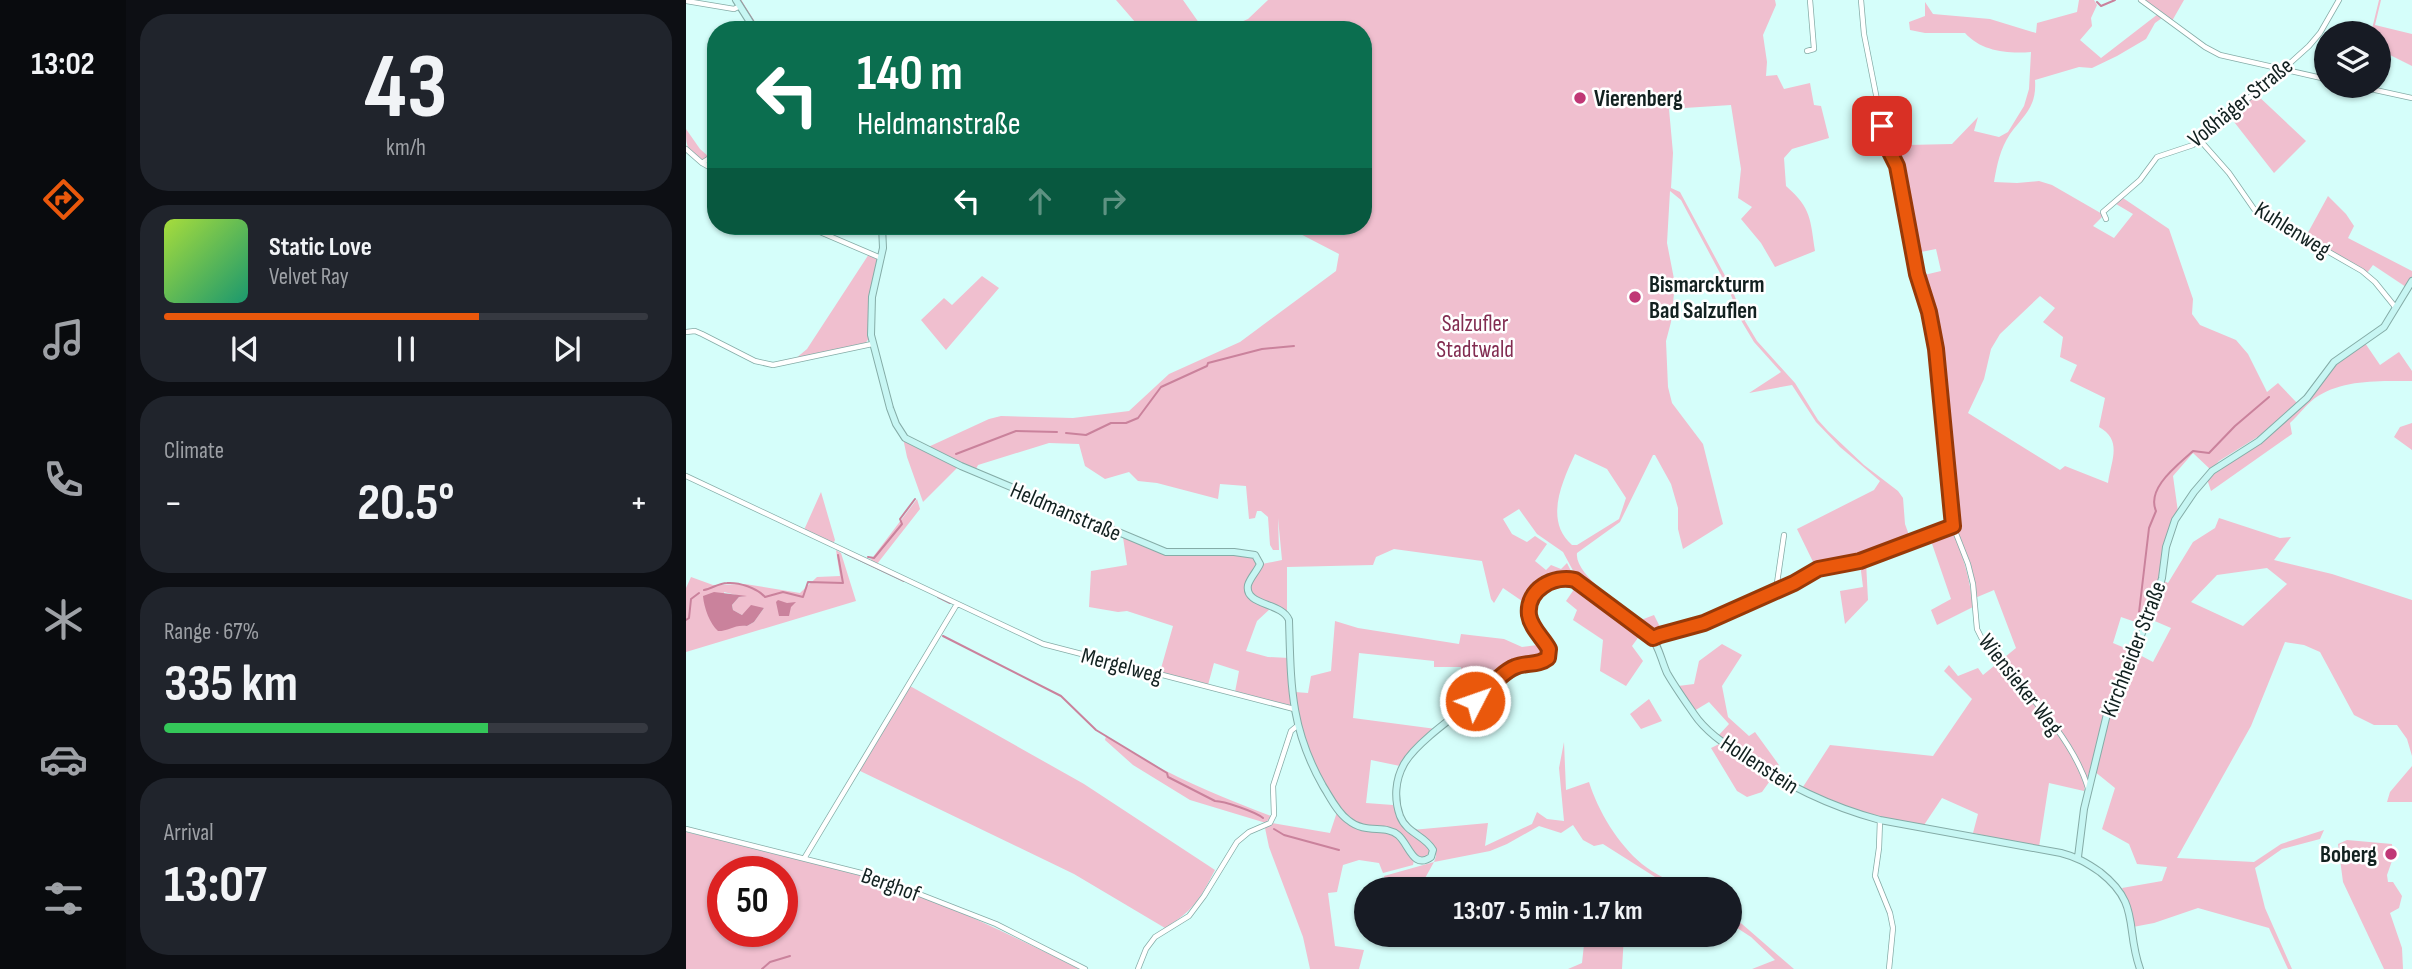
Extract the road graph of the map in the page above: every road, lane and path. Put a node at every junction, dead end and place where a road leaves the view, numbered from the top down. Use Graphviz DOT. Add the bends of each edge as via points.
graph roads {
  1 [pos="1810,0"];
  2 [pos="1861,0"];
  3 [pos="2141,0"];
  4 [pos="2339,0"];
  5 [pos="686,2"];
  6 [pos="738,3"];
  7 [pos="749,21"];
  8 [pos="1807,51"];
  9 [pos="2282,69"];
  10 [pos="2314,76"];
  11 [pos="2391,93"];
  12 [pos="2412,98"];
  13 [pos="2199,139"];
  14 [pos="686,149"];
  15 [pos="707,160"];
  16 [pos="702,163"];
  17 [pos="707,166"];
  18 [pos="2106,219"];
  19 [pos="827,235"];
  20 [pos="884,235"];
  21 [pos="881,258"];
  22 [pos="2412,281"];
  23 [pos="2397,308"];
  24 [pos="686,332"];
  25 [pos="872,344"];
  26 [pos="686,476"];
  27 [pos="1953,526"];
  28 [pos="1784,535"];
  29 [pos="1776,591"];
  30 [pos="957,604"];
  31 [pos="1653,638"];
  32 [pos="1294,709"];
  33 [pos="1297,726"];
  34 [pos="2088,788"];
  35 [pos="1880,820"];
  36 [pos="686,829"];
  37 [pos="805,857"];
  38 [pos="2078,857"];
  39 [pos="1085,969"];
  40 [pos="1138,969"];
  41 [pos="1889,969"];
  42 [pos="2140,969"];
  1 -- 8 [label="street" via="1814,49"];
  2 -- 27 [label="street, Wiensieker Weg" via="1886,144 1897,166 1936,349"];
  3 -- 9 [label="street" via="2220,55"];
  4 -- 9 [label="street, Voßhäger Straße" via="2320,33"];
  5 -- 6 [label="street" via="734,9"];
  6 -- 7 [label="main road"];
  9 -- 10 [label="street"];
  9 -- 13 [label="street, Voßhäger Straße" via="2219,117"];
  11 -- 12 [label="street"];
  13 -- 18 [label="street, Voßhäger Straße" via="2188,148 2157,157 2140,180 2103,212"];
  13 -- 23 [label="street, Kuhlenweg" via="2254,209 2361,271"];
  14 -- 16 [label="street"];
  15 -- 16 [label="street"];
  16 -- 17 [label="street"];
  19 -- 21 [label="street"];
  20 -- 21 [label="main road, Heldmanstraße"];
  21 -- 25 [label="main road, Heldmanstraße" via="870,318"];
  22 -- 23 [label="main road, Kirchheider Straße"];
  23 -- 34 [label="main road, Kirchheider Straße" via="2384,327 2334,362 2307,398 2259,441 2212,471 2179,513 2166,547 2160,589 2107,714"];
  24 -- 25 [label="street" via="695,331 755,361 773,365"];
  25 -- 32 [label="main road, Heldmanstraße" via="896,424 910,442 1166,552 1255,555 1259,564 1249,583 1250,594 1256,601 1280,609 1289,620"];
  26 -- 30 [label="street, Mergelweg"];
  27 -- 29 [label="street" via="1860,561 1818,569"];
  27 -- 34 [label="street, Wiensieker Weg" via="1973,584 1981,639 2064,738"];
  28 -- 29 [label="street"];
  29 -- 31 [label="street" via="1704,623"];
  30 -- 32 [label="street, Mergelweg" via="1043,644"];
  30 -- 37 [label="street"];
  31 -- 33 [label="main road, Heldmanstraße" via="1581,584 1567,578 1544,584 1529,615 1549,649 1548,658 1509,670 1418,747 1401,771 1397,803 1404,824 1433,850 1426,861 1415,858 1393,832 1360,828 1345,819 1310,763"];
  31 -- 35 [label="main road, Hollenstein" via="1667,673 1707,729 1799,791"];
  32 -- 33 [label="main road, Heldmanstraße"];
  33 -- 40 [label="street" via="1291,731 1273,786 1270,823 1237,842 1189,916 1155,937"];
  34 -- 38 [label="main road, Kirchheider Straße"];
  35 -- 38 [label="main road, Hollenstein"];
  35 -- 41 [label="street" via="1875,876 1890,913"];
  36 -- 37 [label="street, Berghof"];
  37 -- 39 [label="street, Berghof" via="873,876 996,924"];
  38 -- 42 [label="main road" via="2110,880 2126,899"];
}
